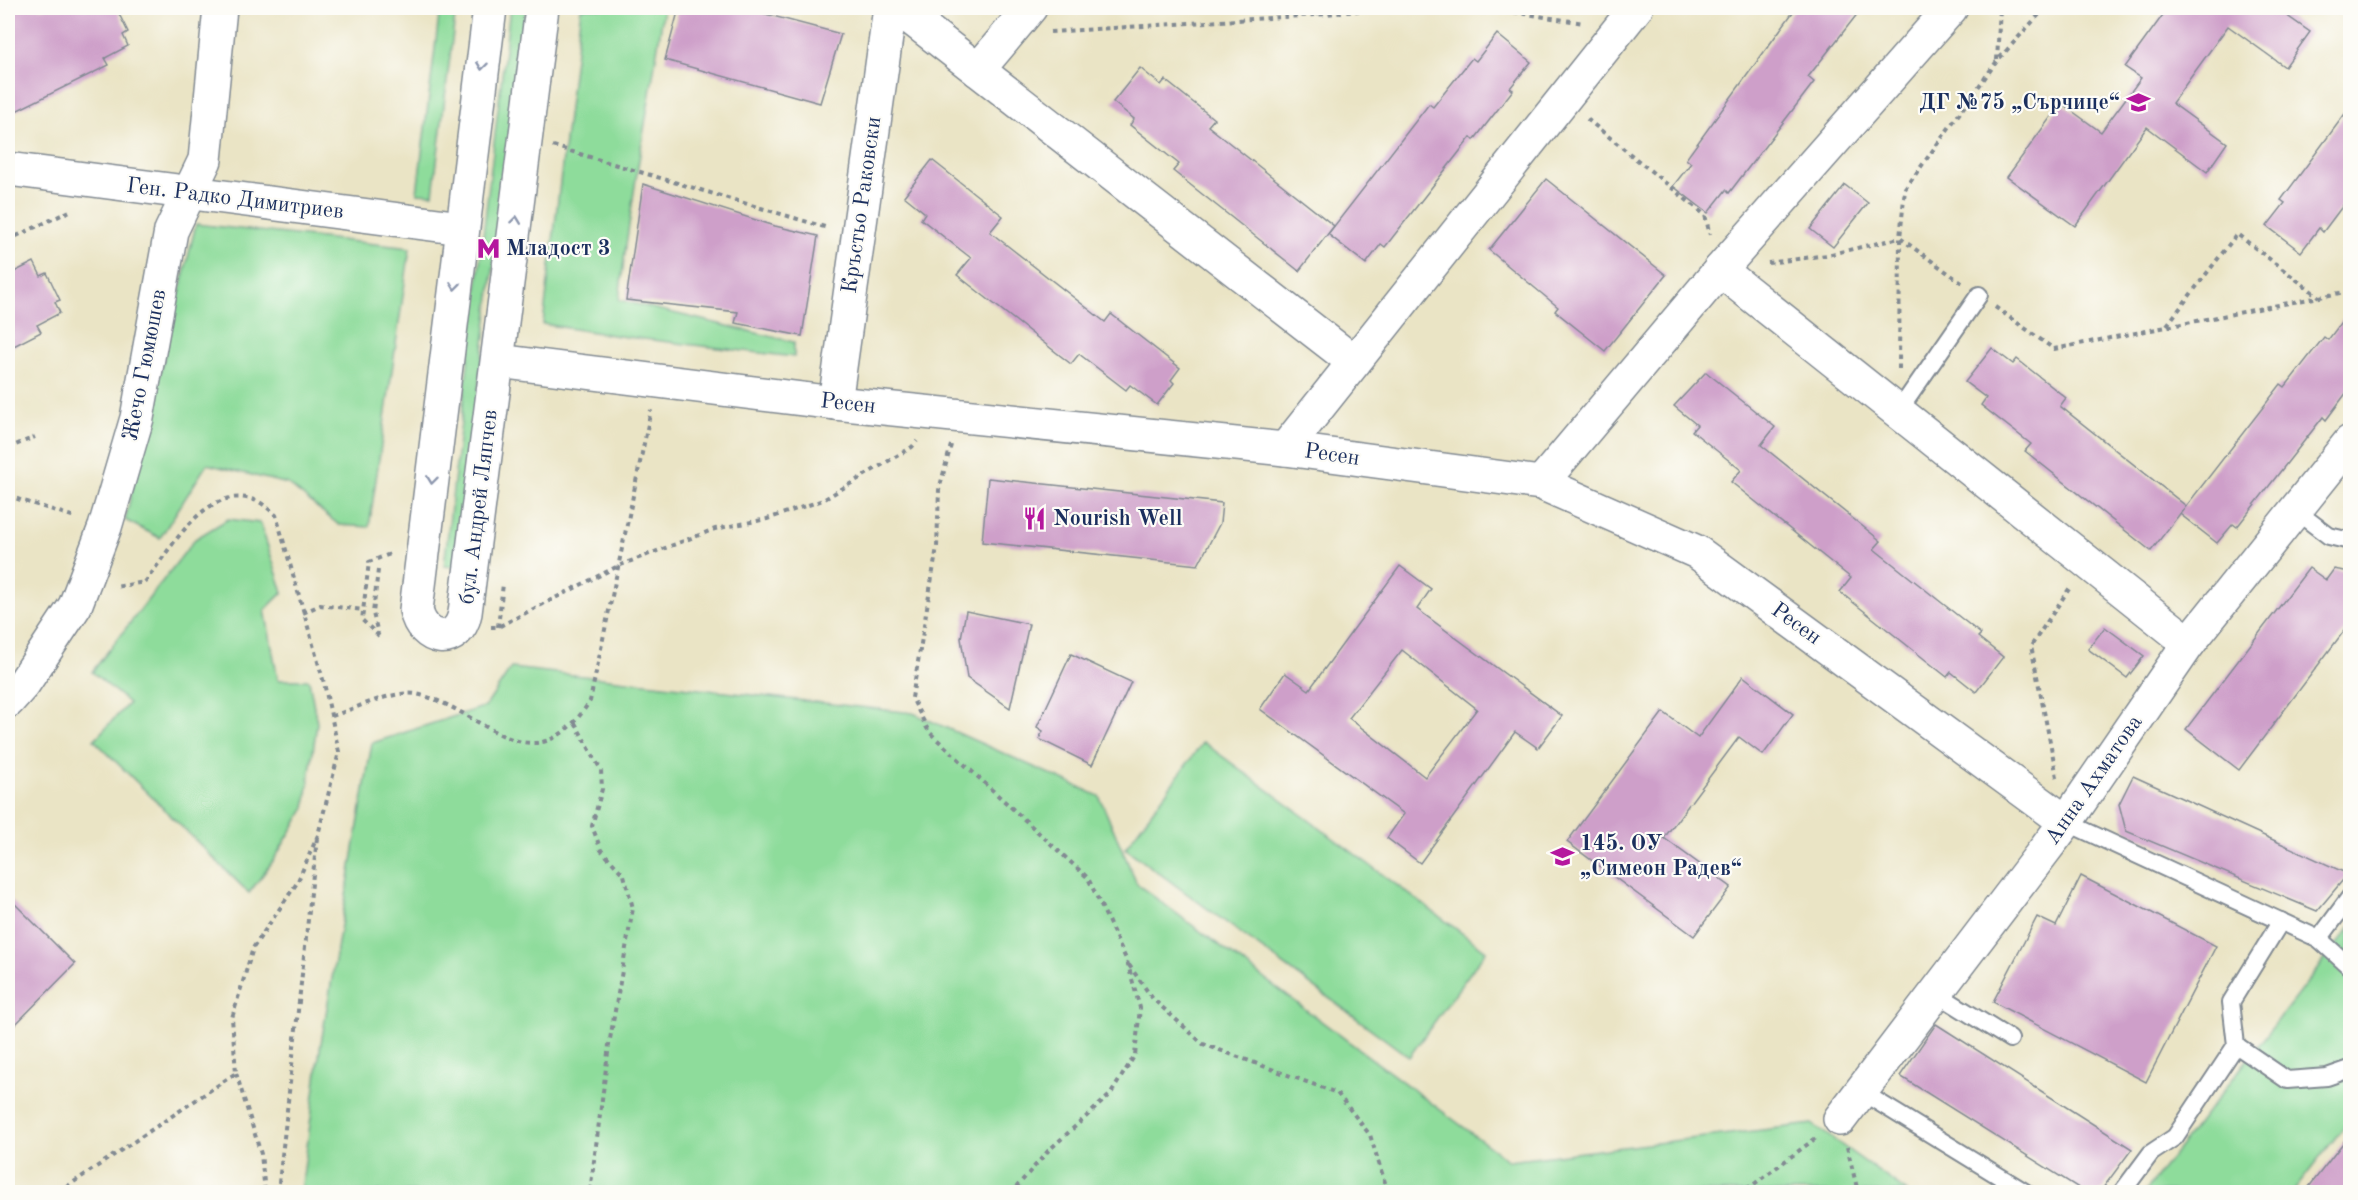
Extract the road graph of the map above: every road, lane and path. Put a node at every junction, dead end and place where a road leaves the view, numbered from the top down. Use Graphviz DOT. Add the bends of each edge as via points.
graph roads {
  1 [pos="220,8"];
  2 [pos="490,8"];
  3 [pos="542,8"];
  4 [pos="890,8"];
  5 [pos="898,8"];
  6 [pos="1030,8"];
  7 [pos="1321,8"];
  8 [pos="1391,8"];
  9 [pos="1487,8"];
  10 [pos="1951,8"];
  11 [pos="2000,8"];
  12 [pos="2045,8"];
  13 [pos="1315,15"];
  14 [pos="1628,18"];
  15 [pos="1007,35"];
  16 [pos="1997,61"];
  17 [pos="978,70"];
  18 [pos="1563,99"];
  19 [pos="550,145"];
  20 [pos="8,169"];
  21 [pos="188,192"];
  22 [pos="462,228"];
  23 [pos="858,237"];
  24 [pos="1900,238"];
  25 [pos="1720,270"];
  26 [pos="2350,291"];
  27 [pos="1979,295"];
  28 [pos="2319,297"];
  29 [pos="2167,326"];
  30 [pos="498,361"];
  31 [pos="1354,362"];
  32 [pos="657,381"];
  33 [pos="835,403"];
  34 [pos="1898,412"];
  35 [pos="946,414"];
  36 [pos="35,437"];
  37 [pos="2350,442"];
  38 [pos="8,448"];
  39 [pos="1285,449"];
  40 [pos="1541,483"];
  41 [pos="8,496"];
  42 [pos="2296,510"];
  43 [pos="105,527"];
  44 [pos="2350,541"];
  45 [pos="390,554"];
  46 [pos="2087,561"];
  47 [pos="618,566"];
  48 [pos="378,570"];
  49 [pos="87,573"];
  50 [pos="503,584"];
  51 [pos="363,610"];
  52 [pos="303,613"];
  53 [pos="2189,643"];
  54 [pos="8,700"];
  55 [pos="332,716"];
  56 [pos="575,723"];
  57 [pos="2066,822"];
  58 [pos="318,835"];
  59 [pos="2350,897"];
  60 [pos="2281,921"];
  61 [pos="2319,939"];
  62 [pos="1126,961"];
  63 [pos="2350,967"];
  64 [pos="1936,993"];
  65 [pos="2010,1039"];
  66 [pos="2236,1045"];
  67 [pos="2350,1069"];
  68 [pos="236,1072"];
  69 [pos="1862,1092"];
  70 [pos="1840,1119"];
  71 [pos="59,1192"];
  72 [pos="265,1192"];
  73 [pos="278,1192"];
  74 [pos="590,1192"];
  75 [pos="1012,1192"];
  76 [pos="1388,1192"];
  77 [pos="1738,1192"];
  78 [pos="1858,1192"];
  79 [pos="2025,1192"];
  80 [pos="2122,1192"];
  1 -- 21 [label="street, Жечо Гюмюшев" via="205,160"];
  2 -- 22 [label="street, бул. Андрей Ляпчев, one-way"];
  30 -- 3 [label="street, бул. Андрей Ляпчев, one-way"];
  4 -- 23 [label="street, Кръстьо Раковски"];
  5 -- 17 [label="street"];
  6 -- 15 [label="street"];
  7 -- 13 [label="path"];
  8 -- 13 [label="path"];
  9 -- 14 [label="path"];
  10 -- 25 [label="street"];
  11 -- 16 [label="path"];
  12 -- 16 [label="path"];
  13 -- 15 [label="path"];
  14 -- 18 [label="street"];
  15 -- 17 [label="street"];
  16 -- 24 [label="path" via="1905,189"];
  17 -- 31 [label="street"];
  18 -- 25 [label="path" via="1705,215"];
  18 -- 31 [label="street"];
  19 -- 23 [label="path"];
  20 -- 21 [label="street, Ген. Радко Димитриев"];
  21 -- 22 [label="street, Ген. Радко Димитриев"];
  21 -- 43 [label="street, Жечо Гюмюшев" via="171,231 137,418"];
  22 -- 30 [label="street, бул. Андрей Ляпчев, one-way" via="416,610 421,625 440,636 454,633 464,621"];
  23 -- 33 [label="street, Кръстьо Раковски"];
  24 -- 25 [label="path" via="1827,255"];
  24 -- 27 [label="path"];
  24 -- 34 [label="path"];
  25 -- 34 [label="street"];
  25 -- 40 [label="street"];
  26 -- 28 [label="path"];
  27 -- 29 [label="path" via="2054,349"];
  27 -- 34 [label="lane"];
  28 -- 29 [label="path"];
  28 -- 29 [label="path" via="2237,234"];
  30 -- 32 [label="street, Ресен"];
  31 -- 39 [label="street"];
  32 -- 33 [label="street, Ресен"];
  32 -- 47 [label="path"];
  33 -- 35 [label="street, Ресен"];
  34 -- 46 [label="street"];
  35 -- 39 [label="street, Ресен"];
  35 -- 47 [label="path" via="912,447 823,500 767,519 716,529"];
  35 -- 62 [label="path" via="937,547 912,699 929,732 1089,878"];
  36 -- 38 [label="path"];
  37 -- 42 [label="street, Анна Ахматова"];
  39 -- 40 [label="street, Ресен"];
  40 -- 57 [label="street, Ресен" via="1697,552"];
  41 -- 43 [label="path"];
  42 -- 44 [label="lane" via="2329,536"];
  42 -- 53 [label="street, Анна Ахматова"];
  43 -- 49 [label="street, Жечо Гюмюшев"];
  45 -- 51 [label="path" via="369,561"];
  46 -- 53 [label="street"];
  46 -- 57 [label="path" via="2031,646"];
  47 -- 50 [label="path" via="498,627"];
  47 -- 56 [label="path" via="590,701"];
  48 -- 51 [label="path" via="373,613 379,636 362,620"];
  49 -- 52 [label="path" via="117,588 145,582 202,511 227,498 257,501 276,515"];
  49 -- 54 [label="street, Жечо Гюмюшев" via="75,606 24,683"];
  51 -- 52 [label="path" via="320,605"];
  52 -- 55 [label="path"];
  53 -- 57 [label="street, Анна Ахматова"];
  55 -- 56 [label="path" via="396,694 415,694 496,734 529,743 557,738"];
  55 -- 58 [label="path" via="339,752"];
  56 -- 74 [label="path" via="602,770 602,789 592,826 601,850 624,875 633,908 609,1045"];
  57 -- 60 [label="lane"];
  57 -- 64 [label="street, Анна Ахматова"];
  58 -- 68 [label="path" via="297,884 254,948 232,1018"];
  58 -- 73 [label="path"];
  59 -- 61 [label="lane"];
  60 -- 61 [label="lane"];
  60 -- 66 [label="lane" via="2231,1002"];
  61 -- 63 [label="lane"];
  62 -- 75 [label="path" via="1140,1008 1136,1055 1110,1095 1048,1151"];
  62 -- 76 [label="path" via="1153,999 1203,1044 1337,1093 1370,1135"];
  64 -- 65 [label="lane"];
  64 -- 69 [label="street, Анна Ахматова"];
  66 -- 67 [label="lane" via="2287,1080 2327,1077"];
  66 -- 80 [label="lane" via="2175,1137 2151,1153"];
  68 -- 71 [label="path"];
  68 -- 72 [label="path" via="261,1154"];
  69 -- 70 [label="street, Анна Ахматова"];
  69 -- 79 [label="lane"];
  70 -- 77 [label="path" via="1754,1185"];
  70 -- 78 [label="path"];
}
